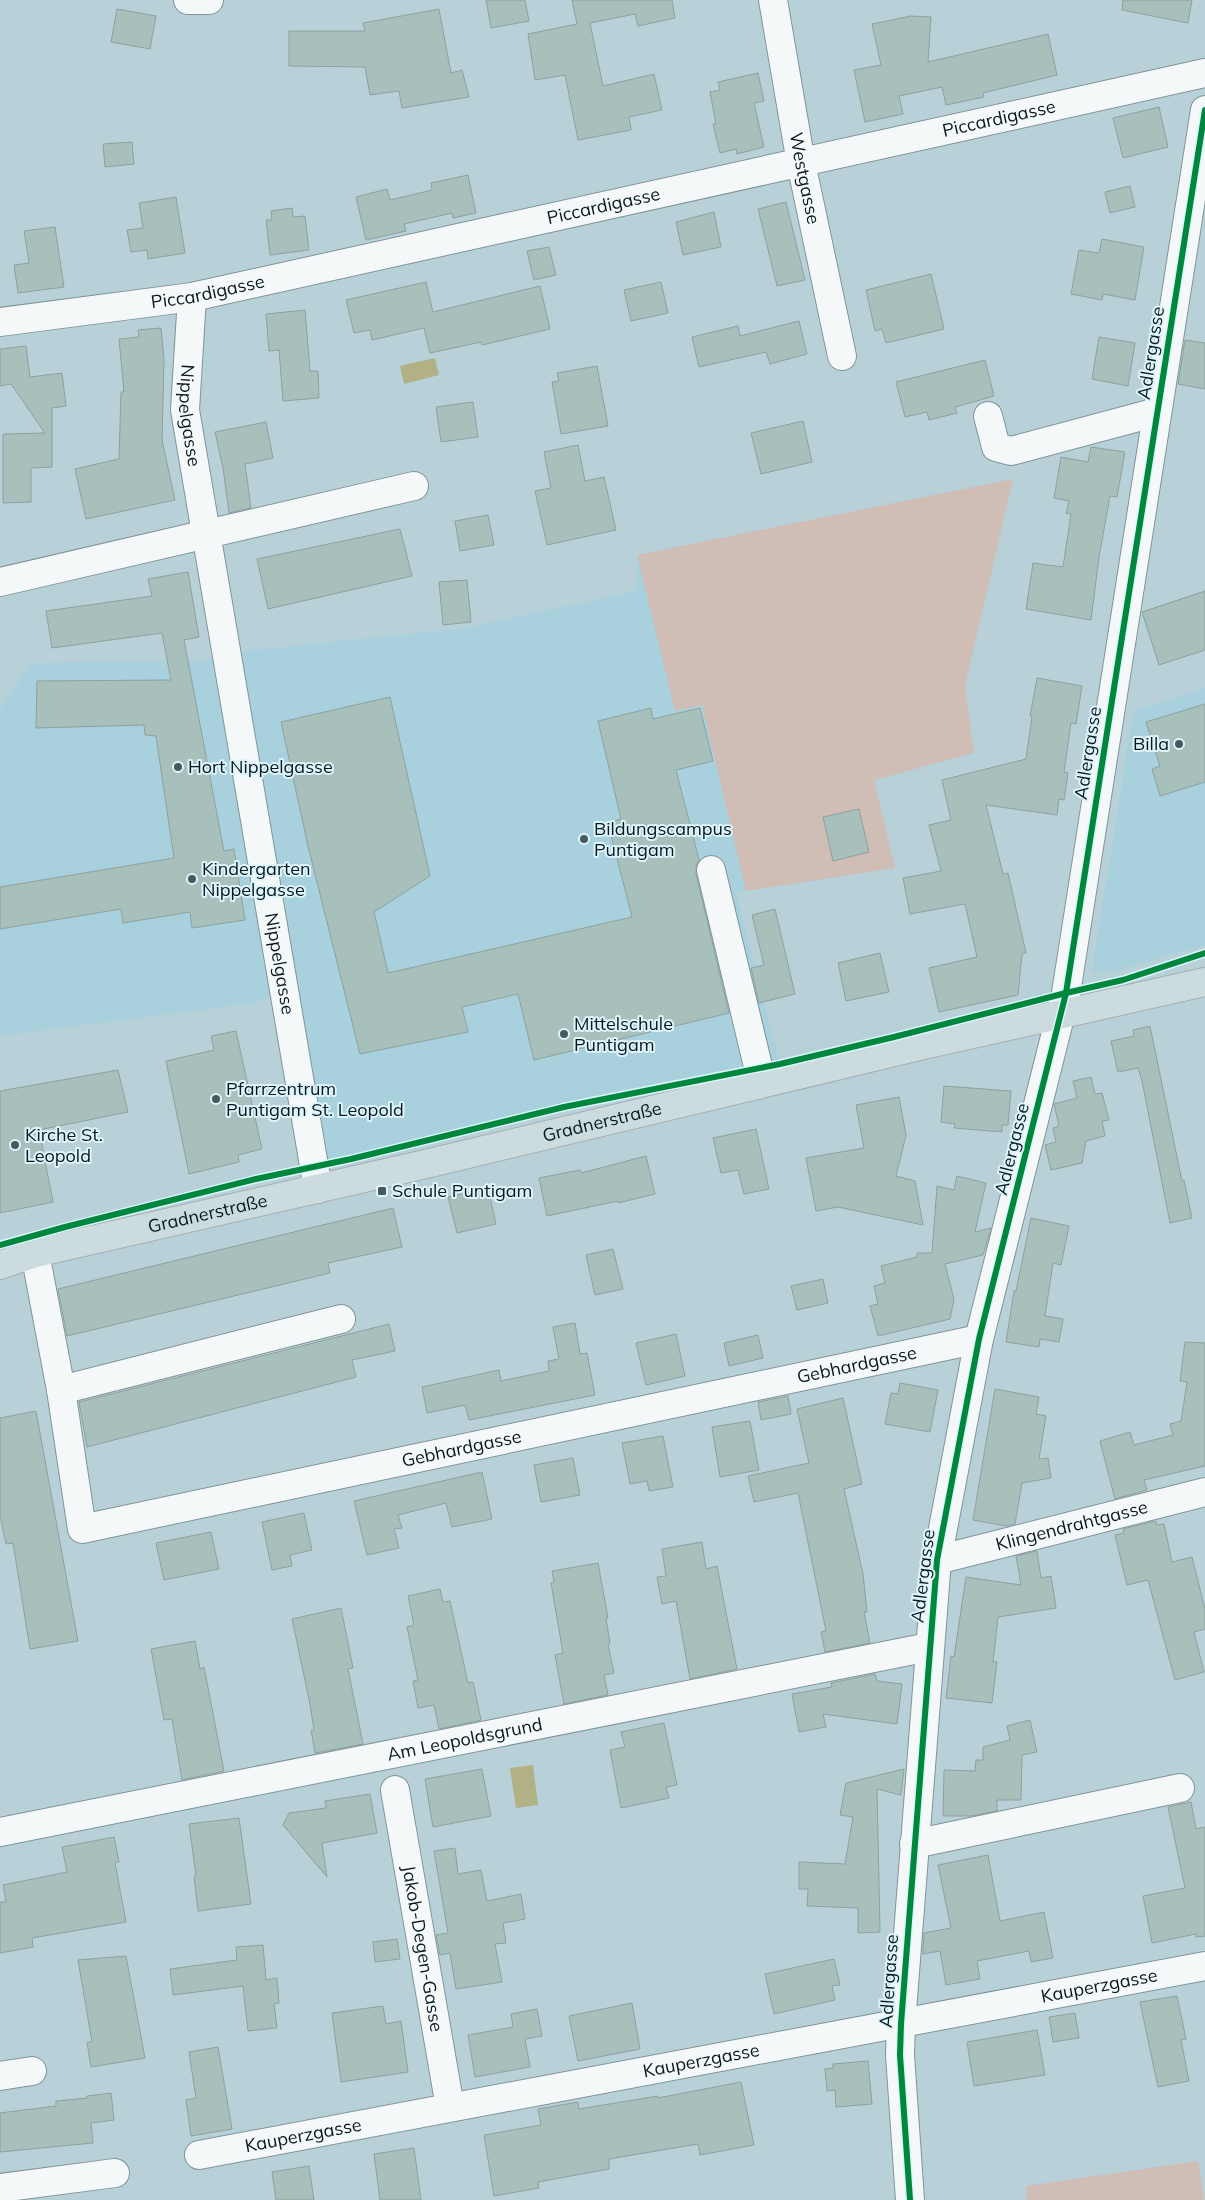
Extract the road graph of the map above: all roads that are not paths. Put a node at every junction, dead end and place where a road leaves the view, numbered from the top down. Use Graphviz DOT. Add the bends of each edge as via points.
graph roads {
  1 [pos="188,0"];
  2 [pos="209,0"];
  3 [pos="773,0"];
  4 [pos="1205,73"];
  5 [pos="1205,110"];
  6 [pos="801,163"];
  7 [pos="192,298"];
  8 [pos="0,322"];
  9 [pos="842,356"];
  10 [pos="1157,412"];
  11 [pos="988,416"];
  12 [pos="414,486"];
  13 [pos="206,532"];
  14 [pos="0,582"];
  15 [pos="711,870"];
  16 [pos="1205,982"];
  17 [pos="1061,1015"];
  18 [pos="762,1083"];
  19 [pos="318,1189"];
  20 [pos="35,1253"];
  21 [pos="0,1264"];
  22 [pos="341,1319"];
  23 [pos="979,1339"];
  24 [pos="61,1390"];
  25 [pos="1205,1492"];
  26 [pos="937,1560"];
  27 [pos="929,1647"];
  28 [pos="1180,1788"];
  29 [pos="395,1790"];
  30 [pos="0,1832"];
  31 [pos="914,1844"];
  32 [pos="1205,1966"];
  33 [pos="901,2024"];
  34 [pos="32,2071"];
  35 [pos="0,2076"];
  36 [pos="450,2107"];
  37 [pos="199,2155"];
  38 [pos="115,2173"];
  39 [pos="0,2188"];
  40 [pos="910,2200"];
  1 -- 2 [label="street"];
  3 -- 6 [label="street, Westgasse"];
  4 -- 6 [label="street, Piccardigasse"];
  5 -- 10 [label="street, Adlergasse"];
  6 -- 7 [label="street, Piccardigasse"];
  6 -- 9 [label="street, Westgasse"];
  7 -- 8 [label="street, Piccardigasse"];
  7 -- 13 [label="street, Nippelgasse" via="185,410"];
  10 -- 11 [label="street" via="1011,451 996,448"];
  10 -- 17 [label="street, Adlergasse"];
  12 -- 13 [label="street"];
  13 -- 14 [label="street"];
  13 -- 19 [label="street, Nippelgasse"];
  15 -- 18 [label="street"];
  16 -- 17 [label="main road, Gradnerstraße"];
  17 -- 18 [label="main road, Gradnerstraße"];
  17 -- 23 [label="street, Adlergasse"];
  18 -- 19 [label="main road, Gradnerstraße"];
  19 -- 20 [label="main road, Gradnerstraße"];
  20 -- 21 [label="main road, Gradnerstraße"];
  20 -- 24 [label="street, Gebhardgasse"];
  22 -- 24 [label="street"];
  23 -- 24 [label="street, Gebhardgasse" via="82,1529"];
  23 -- 26 [label="street, Adlergasse"];
  25 -- 26 [label="street, Klingendrahtgasse"];
  26 -- 27 [label="street, Adlergasse"];
  27 -- 30 [label="street, Am Leopoldsgrund"];
  27 -- 31 [label="street, Adlergasse"];
  28 -- 31 [label="street"];
  29 -- 36 [label="street, Jakob-Degen-Gasse"];
  31 -- 33 [label="street, Adlergasse"];
  32 -- 33 [label="street, Kauperzgasse"];
  33 -- 36 [label="street, Kauperzgasse"];
  33 -- 40 [label="street, Adlergasse" via="900,2054"];
  34 -- 35 [label="street"];
  36 -- 37 [label="street, Kauperzgasse"];
  38 -- 39 [label="street"];
}
